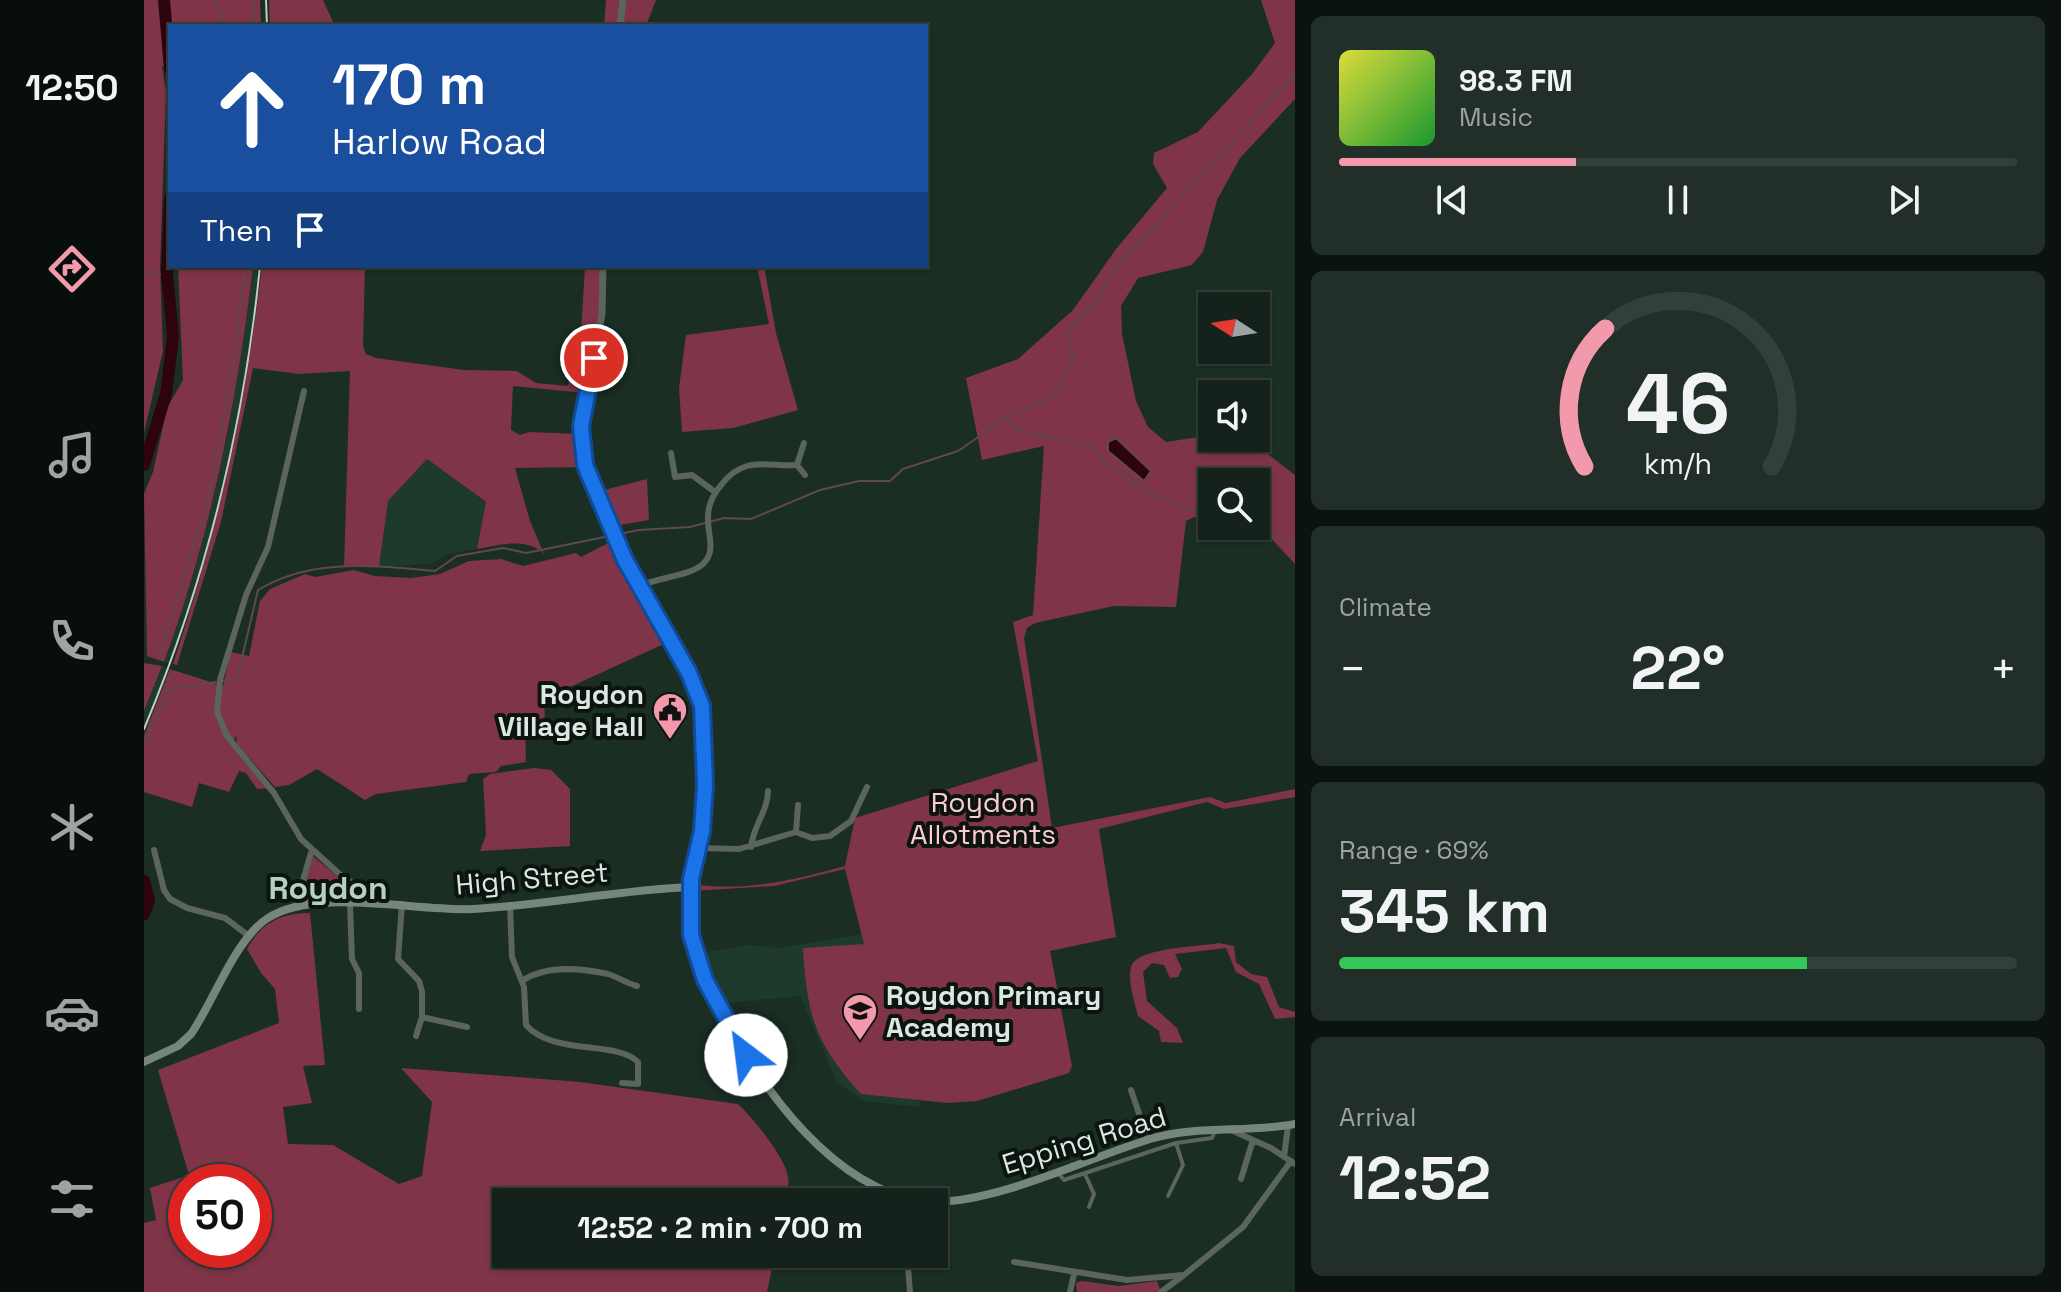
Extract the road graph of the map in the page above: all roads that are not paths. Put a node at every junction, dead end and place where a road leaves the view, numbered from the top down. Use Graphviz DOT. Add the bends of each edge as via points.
graph roads {
  1 [pos="623,0"];
  2 [pos="620,24"];
  3 [pos="603,268"];
  4 [pos="304,391"];
  5 [pos="804,443"];
  6 [pos="671,453"];
  7 [pos="797,465"];
  8 [pos="805,475"];
  9 [pos="715,492"];
  10 [pos="638,587"];
  11 [pos="867,787"];
  12 [pos="768,791"];
  13 [pos="798,805"];
  14 [pos="796,832"];
  15 [pos="751,847"];
  16 [pos="698,848"];
  17 [pos="312,849"];
  18 [pos="154,850"];
  19 [pos="691,887"];
  20 [pos="378,903"];
  21 [pos="350,904"];
  22 [pos="402,904"];
  23 [pos="510,905"];
  24 [pos="295,908"];
  25 [pos="249,936"];
  26 [pos="522,981"];
  27 [pos="637,986"];
  28 [pos="359,1009"];
  29 [pos="422,1017"];
  30 [pos="467,1027"];
  31 [pos="416,1036"];
  32 [pos="144,1062"];
  33 [pos="622,1083"];
  34 [pos="1131,1090"];
  35 [pos="1292,1125"];
  36 [pos="1216,1129"];
  37 [pos="1230,1130"];
  38 [pos="1148,1140"];
  39 [pos="1253,1140"];
  40 [pos="1176,1143"];
  41 [pos="1290,1161"];
  42 [pos="1058,1173"];
  43 [pos="1085,1174"];
  44 [pos="1241,1179"];
  45 [pos="878,1188"];
  46 [pos="1168,1196"];
  47 [pos="948,1200"];
  48 [pos="1089,1207"];
  49 [pos="1014,1262"];
  50 [pos="909,1268"];
  51 [pos="1074,1274"];
  52 [pos="1157,1275"];
  53 [pos="1184,1275"];
  54 [pos="911,1288"];
  55 [pos="1162,1291"];
  56 [pos="919,1292"];
  57 [pos="1070,1292"];
  1 -- 2 [label="street"];
  3 -- 10 [label="street" via="602,314 581,446 597,501"];
  4 -- 17 [label="street" via="268,547 246,595 217,701 227,736"];
  5 -- 7 [label="street"];
  6 -- 9 [label="street" via="675,477 692,475"];
  7 -- 8 [label="street"];
  7 -- 9 [label="street" via="745,466"];
  9 -- 10 [label="street" via="706,512 708,558 700,567"];
  10 -- 16 [label="street" via="689,673 702,706 706,767"];
  11 -- 14 [label="street" via="851,821 830,836 804,837"];
  12 -- 15 [label="street"];
  13 -- 14 [label="street"];
  14 -- 15 [label="street"];
  15 -- 16 [label="street"];
  16 -- 19 [label="street"];
  17 -- 20 [label="street"];
  17 -- 24 [label="street"];
  18 -- 25 [label="street" via="170,899 225,918"];
  19 -- 23 [label="main road, High Street"];
  19 -- 45 [label="main road" via="691,935 698,965 739,1044 791,1120"];
  20 -- 21 [label="main road, High Street"];
  20 -- 22 [label="main road, High Street"];
  21 -- 24 [label="main road, High Street"];
  21 -- 28 [label="street"];
  22 -- 23 [label="main road, High Street" via="453,909"];
  22 -- 29 [label="street" via="398,959 419,981"];
  23 -- 26 [label="street" via="512,957"];
  24 -- 25 [label="main road, High Street" via="266,919"];
  25 -- 32 [label="main road, High Street" via="191,1034"];
  26 -- 27 [label="street" via="540,971 561,970 606,974"];
  26 -- 33 [label="street" via="523,1015 532,1032 570,1045 630,1054 638,1062 638,1084"];
  29 -- 30 [label="street"];
  29 -- 31 [label="street"];
  34 -- 38 [label="street"];
  35 -- 37 [label="main road, Epping Road"];
  35 -- 41 [label="street"];
  36 -- 37 [label="main road, Epping Road"];
  36 -- 38 [label="main road, Epping Road"];
  36 -- 40 [label="street" via="1212,1138"];
  37 -- 39 [label="street"];
  38 -- 42 [label="main road, Epping Road"];
  39 -- 41 [label="street"];
  39 -- 44 [label="street"];
  40 -- 43 [label="street"];
  40 -- 46 [label="street" via="1183,1165"];
  41 -- 53 [label="street" via="1243,1227"];
  42 -- 43 [label="street" via="1064,1180"];
  42 -- 47 [label="main road, Epping Road"];
  43 -- 48 [label="street" via="1094,1194"];
  49 -- 51 [label="street"];
  50 -- 54 [label="street"];
  51 -- 52 [label="street" via="1127,1280"];
  51 -- 57 [label="street"];
  52 -- 53 [label="street"];
  52 -- 55 [label="street"];
  53 -- 55 [label="street"];
  54 -- 56 [label="street"];
}
